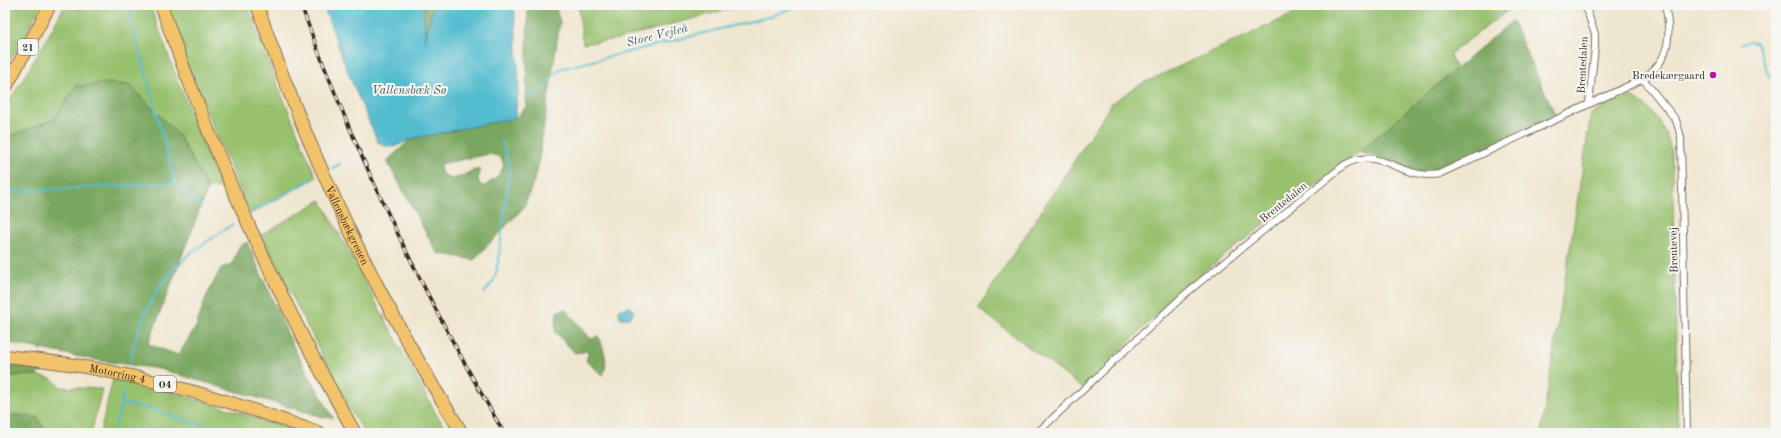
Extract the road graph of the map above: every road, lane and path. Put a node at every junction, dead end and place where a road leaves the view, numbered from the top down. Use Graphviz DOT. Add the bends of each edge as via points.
graph roads {
  1 [pos="50,5"];
  2 [pos="161,5"];
  3 [pos="256,5"];
  4 [pos="1585,5"];
  5 [pos="1665,5"];
  6 [pos="1643,79"];
  7 [pos="5,89"];
  8 [pos="1589,103"];
  9 [pos="5,356"];
  10 [pos="319,433"];
  11 [pos="355,433"];
  12 [pos="462,433"];
  13 [pos="1037,433"];
  14 [pos="1687,433"];
  1 -- 7 [label="highway, 21"];
  2 -- 11 [label="highway" via="200,111 247,222 292,317"];
  3 -- 12 [label="highway, Vallensbækgrenen" via="296,109 344,219 410,349"];
  4 -- 8 [label="street, Brentedalen" via="1594,34 1595,47"];
  5 -- 6 [label="street, Brentedalen" via="1669,21 1668,44 1663,58 1653,72"];
  6 -- 8 [label="street, Brentedalen"];
  6 -- 14 [label="street, Brentevej" via="1676,120 1681,137"];
  8 -- 13 [label="street, Brentedalen" via="1440,174 1428,177 1374,158 1355,159 1184,295"];
  9 -- 10 [label="highway, Motorring 4 / O4" via="63,363 168,384 257,410"];
}
